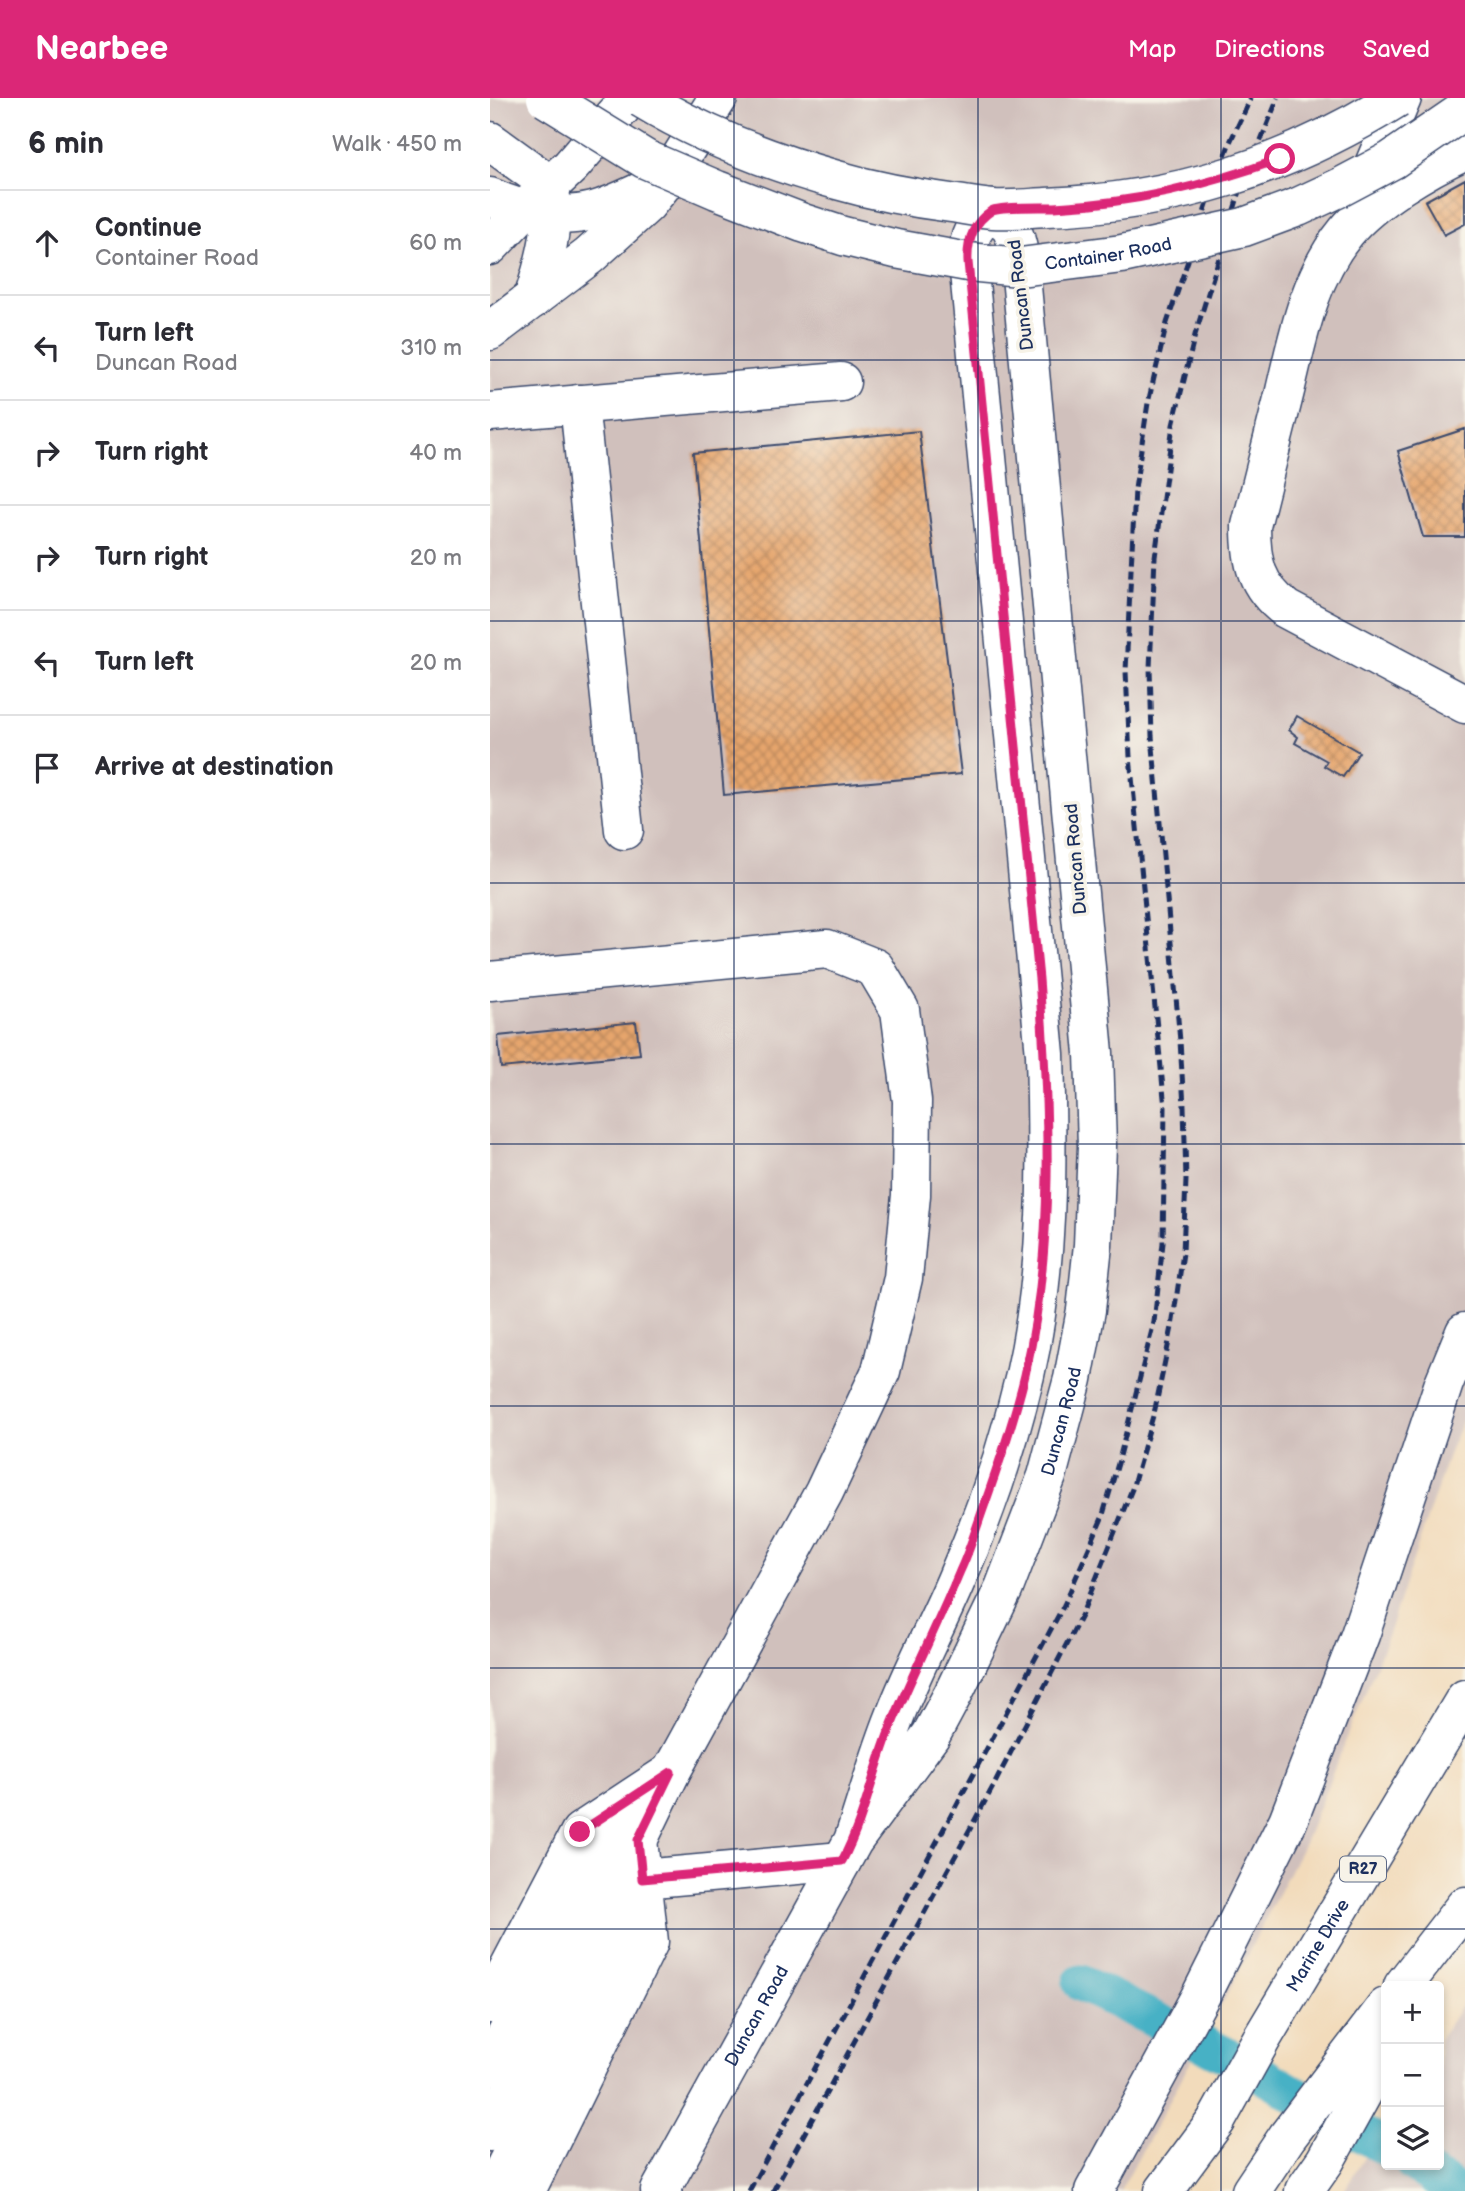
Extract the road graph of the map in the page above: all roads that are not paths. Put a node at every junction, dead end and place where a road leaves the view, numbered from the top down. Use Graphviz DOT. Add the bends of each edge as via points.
graph roads {
  1 [pos="546,98"];
  2 [pos="630,98"];
  3 [pos="641,98"];
  4 [pos="718,98"];
  5 [pos="1399,98"];
  6 [pos="1465,110"];
  7 [pos="490,141"];
  8 [pos="1465,150"];
  9 [pos="667,179"];
  10 [pos="529,202"];
  11 [pos="993,209"];
  12 [pos="1346,232"];
  13 [pos="490,246"];
  14 [pos="968,262"];
  15 [pos="1020,267"];
  16 [pos="533,299"];
  17 [pos="490,331"];
  18 [pos="841,382"];
  19 [pos="579,404"];
  20 [pos="490,412"];
  21 [pos="1465,704"];
  22 [pos="624,830"];
  23 [pos="490,981"];
  24 [pos="1465,1332"];
  25 [pos="1465,1699"];
  26 [pos="671,1772"];
  27 [pos="626,1802"];
  28 [pos="638,1840"];
  29 [pos="847,1851"];
  30 [pos="643,1886"];
  31 [pos="1465,1906"];
  32 [pos="1465,1913"];
  33 [pos="1406,1981"];
  34 [pos="1426,1981"];
  35 [pos="490,2004"];
  36 [pos="1381,2017"];
  37 [pos="1381,2055"];
  38 [pos="490,2067"];
  39 [pos="1351,2079"];
  40 [pos="1222,2111"];
  41 [pos="490,2132"];
  42 [pos="1315,2176"];
  43 [pos="493,2191"];
  44 [pos="526,2191"];
  45 [pos="660,2191"];
  46 [pos="1094,2191"];
  47 [pos="1164,2191"];
  48 [pos="1187,2191"];
  49 [pos="1251,2191"];
  1 -- 14 [label="main road, Container Road, bridge" via="645,159 741,200 843,236"];
  2 -- 10 [label="main road" via="571,166"];
  3 -- 11 [label="main road, bridge" via="720,140 789,167 904,197"];
  4 -- 9 [label="main road"];
  5 -- 11 [label="main road, bridge" via="1327,139 1225,179 1096,205"];
  5 -- 12 [label="main road"];
  6 -- 15 [label="main road, Container Road, bridge" via="1351,182 1244,227 1122,254"];
  7 -- 10 [label="main road" via="534,173"];
  8 -- 12 [label="main road" via="1398,188"];
  9 -- 10 [label="main road" via="593,211 566,215"];
  9 -- 16 [label="main road" via="647,204 589,256"];
  10 -- 13 [label="main road"];
  10 -- 16 [label="main road" via="547,255"];
  11 -- 14 [label="main road, Duncan Road" via="971,235"];
  11 -- 15 [label="main road, Duncan Road" via="1012,228"];
  12 -- 21 [label="main road" via="1305,307 1251,526 1256,570 1265,589 1286,609"];
  14 -- 15 [label="main road, Container Road, bridge"];
  14 -- 29 [label="main road, Duncan Road" via="1045,1054 1044,1252 1025,1375 998,1469 961,1569 895,1716"];
  15 -- 29 [label="main road, Duncan Road" via="1094,1053 1097,1146 1086,1310 1047,1476 1004,1588 931,1735"];
  16 -- 17 [label="main road"];
  18 -- 19 [label="main road"];
  19 -- 20 [label="main road"];
  19 -- 22 [label="main road"];
  23 -- 26 [label="main road" via="827,948 874,968 900,1010 912,1101 911,1195 903,1278 881,1371 824,1492"];
  24 -- 46 [label="main road" via="1360,1635 1288,1821"];
  25 -- 40 [label="main road, Marine Drive / R27"];
  26 -- 27 [label="main road"];
  26 -- 28 [label="main road"];
  27 -- 35 [label="main road" via="580,1832"];
  27 -- 38 [label="main road"];
  28 -- 30 [label="main road"];
  28 -- 41 [label="main road"];
  29 -- 30 [label="main road"];
  29 -- 45 [label="main road, Duncan Road"];
  30 -- 43 [label="main road"];
  30 -- 44 [label="main road" via="649,1942"];
  31 -- 33 [label="main road"];
  32 -- 34 [label="main road"];
  36 -- 39 [label="main road"];
  37 -- 39 [label="main road"];
  39 -- 42 [label="main road"];
  39 -- 49 [label="main road" via="1287,2137"];
  40 -- 47 [label="main road"];
  40 -- 48 [label="main road"];
}
